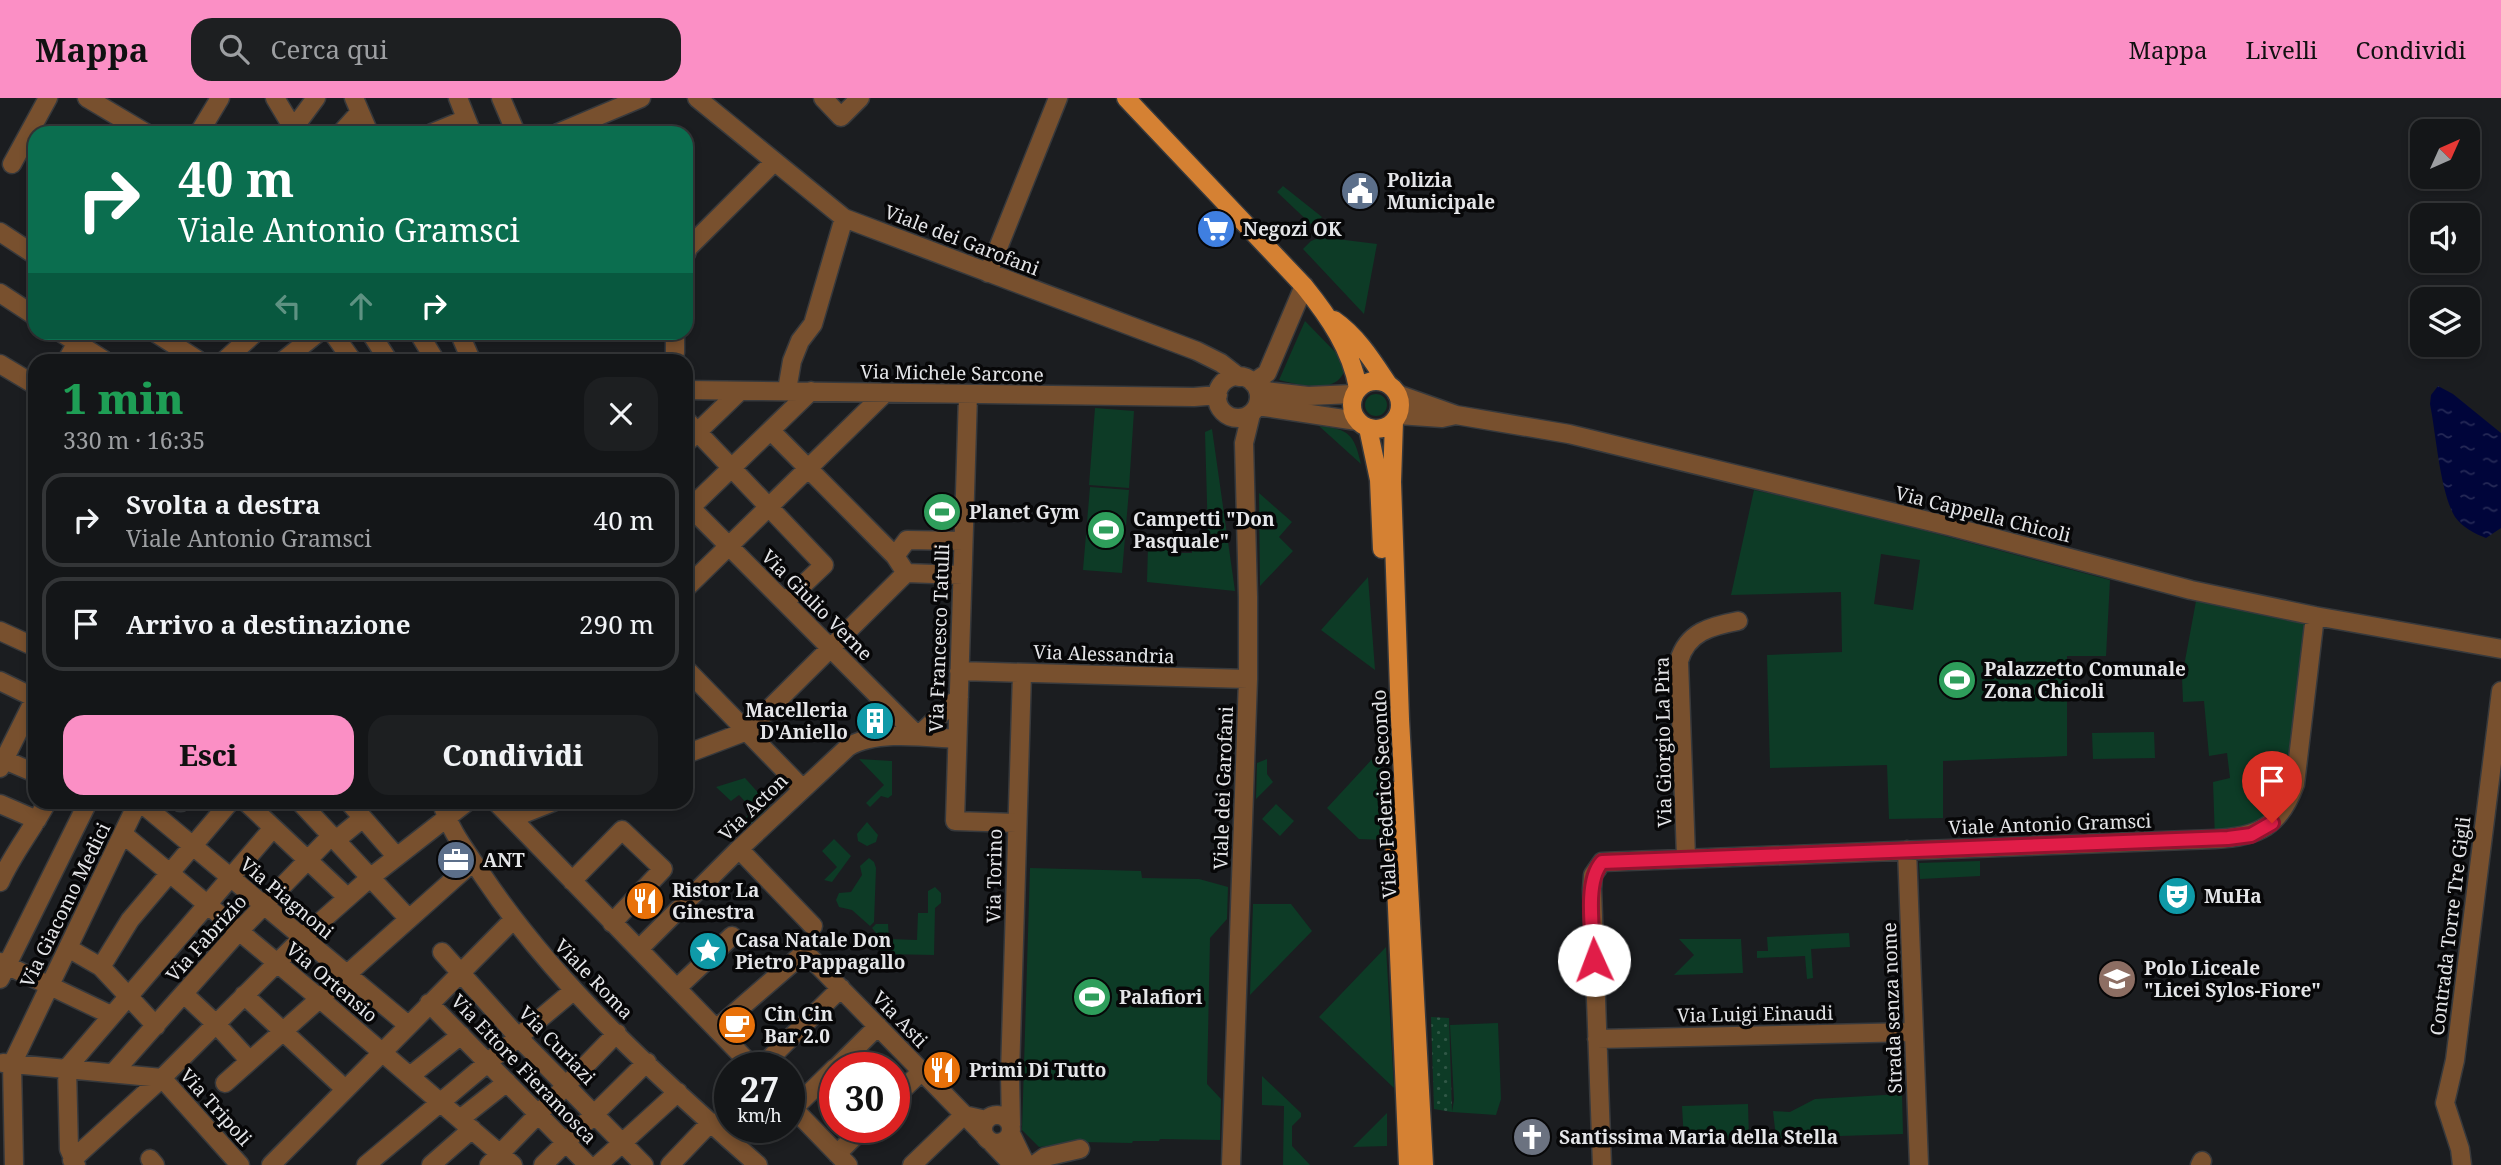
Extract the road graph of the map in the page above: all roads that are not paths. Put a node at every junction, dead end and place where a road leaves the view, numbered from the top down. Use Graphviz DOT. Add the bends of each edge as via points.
graph roads {
  1 [pos="48,98"];
  2 [pos="88,98"];
  3 [pos="220,98"];
  4 [pos="275,98"];
  5 [pos="316,98"];
  6 [pos="458,98"];
  7 [pos="501,98"];
  8 [pos="640,98"];
  9 [pos="697,98"];
  10 [pos="823,98"];
  11 [pos="860,98"];
  12 [pos="1058,98"];
  13 [pos="1126,98"];
  14 [pos="357,105"];
  15 [pos="39,126"];
  16 [pos="130,126"];
  17 [pos="203,126"];
  18 [pos="290,126"];
  19 [pos="296,126"];
  20 [pos="345,126"];
  21 [pos="366,126"];
  22 [pos="469,126"];
  23 [pos="513,126"];
  24 [pos="574,126"];
  25 [pos="28,143"];
  26 [pos="774,162"];
  27 [pos="12,164"];
  28 [pos="844,218"];
  29 [pos="0,232"];
  30 [pos="693,243"];
  31 [pos="28,250"];
  32 [pos="988,273"];
  33 [pos="1304,286"];
  34 [pos="0,293"];
  35 [pos="28,311"];
  36 [pos="1328,316"];
  37 [pos="82,340"];
  38 [pos="180,340"];
  39 [pos="247,340"];
  40 [pos="309,340"];
  41 [pos="675,340"];
  42 [pos="675,353"];
  43 [pos="97,354"];
  44 [pos="193,354"];
  45 [pos="232,354"];
  46 [pos="292,354"];
  47 [pos="0,364"];
  48 [pos="28,381"];
  49 [pos="1393,389"];
  50 [pos="693,390"];
  51 [pos="787,390"];
  52 [pos="740,391"];
  53 [pos="811,391"];
  54 [pos="1356,391"];
  55 [pos="884,394"];
  56 [pos="1252,394"];
  57 [pos="968,395"];
  58 [pos="1217,395"];
  59 [pos="1456,415"];
  60 [pos="1396,418"];
  61 [pos="1363,425"];
  62 [pos="693,430"];
  63 [pos="771,431"];
  64 [pos="693,435"];
  65 [pos="732,468"];
  66 [pos="807,468"];
  67 [pos="693,503"];
  68 [pos="769,506"];
  69 [pos="693,513"];
  70 [pos="963,541"];
  71 [pos="729,546"];
  72 [pos="894,556"];
  73 [pos="906,573"];
  74 [pos="962,575"];
  75 [pos="693,581"];
  76 [pos="785,602"];
  77 [pos="2315,616"];
  78 [pos="1738,621"];
  79 [pos="0,631"];
  80 [pos="28,644"];
  81 [pos="831,649"];
  82 [pos="2501,649"];
  83 [pos="959,671"];
  84 [pos="1022,673"];
  85 [pos="693,677"];
  86 [pos="1248,679"];
  87 [pos="0,681"];
  88 [pos="2501,691"];
  89 [pos="28,695"];
  90 [pos="958,696"];
  91 [pos="28,711"];
  92 [pos="747,732"];
  93 [pos="918,736"];
  94 [pos="957,739"];
  95 [pos="693,751"];
  96 [pos="1,762"];
  97 [pos="28,771"];
  98 [pos="802,788"];
  99 [pos="0,804"];
  100 [pos="43,809"];
  101 [pos="84,809"];
  102 [pos="136,809"];
  103 [pos="148,809"];
  104 [pos="224,809"];
  105 [pos="253,809"];
  106 [pos="307,809"];
  107 [pos="355,809"];
  108 [pos="503,809"];
  109 [pos="536,809"];
  110 [pos="444,810"];
  111 [pos="363,818"];
  112 [pos="513,818"];
  113 [pos="37,820"];
  114 [pos="1016,823"];
  115 [pos="273,828"];
  116 [pos="123,834"];
  117 [pos="334,837"];
  118 [pos="192,845"];
  119 [pos="739,849"];
  120 [pos="1907,850"];
  121 [pos="396,856"];
  122 [pos="5,858"];
  123 [pos="1686,858"];
  124 [pos="307,859"];
  125 [pos="473,862"];
  126 [pos="168,872"];
  127 [pos="230,877"];
  128 [pos="371,877"];
  129 [pos="0,881"];
  130 [pos="572,881"];
  131 [pos="347,897"];
  132 [pos="207,904"];
  133 [pos="263,905"];
  134 [pos="409,919"];
  135 [pos="513,920"];
  136 [pos="612,923"];
  137 [pos="813,926"];
  138 [pos="239,931"];
  139 [pos="732,936"];
  140 [pos="302,937"];
  141 [pos="68,948"];
  142 [pos="639,949"];
  143 [pos="442,952"];
  144 [pos="277,963"];
  145 [pos="101,967"];
  146 [pos="2,969"];
  147 [pos="460,971"];
  148 [pos="345,974"];
  149 [pos="49,985"];
  150 [pos="677,988"];
  151 [pos="841,988"];
  152 [pos="573,991"];
  153 [pos="184,994"];
  154 [pos="244,995"];
  155 [pos="128,996"];
  156 [pos="319,998"];
  157 [pos="429,1003"];
  158 [pos="111,1015"];
  159 [pos="216,1024"];
  160 [pos="408,1025"];
  161 [pos="156,1026"];
  162 [pos="878,1026"];
  163 [pos="716,1029"];
  164 [pos="283,1031"];
  165 [pos="1914,1032"];
  166 [pos="617,1033"];
  167 [pos="461,1035"];
  168 [pos="518,1038"];
  169 [pos="1597,1039"];
  170 [pos="381,1052"];
  171 [pos="738,1052"];
  172 [pos="776,1052"];
  173 [pos="851,1052"];
  174 [pos="249,1060"];
  175 [pos="647,1062"];
  176 [pos="6,1063"];
  177 [pos="488,1063"];
  178 [pos="67,1068"];
  179 [pos="922,1071"];
  180 [pos="114,1072"];
  181 [pos="410,1076"];
  182 [pos="162,1078"];
  183 [pos="1010,1081"];
  184 [pos="507,1082"];
  185 [pos="819,1082"];
  186 [pos="225,1083"];
  187 [pos="910,1083"];
  188 [pos="565,1085"];
  189 [pos="345,1089"];
  190 [pos="678,1092"];
  191 [pos="805,1095"];
  192 [pos="440,1102"];
  193 [pos="537,1114"];
  194 [pos="594,1115"];
  195 [pos="964,1115"];
  196 [pos="805,1121"];
  197 [pos="711,1122"];
  198 [pos="466,1124"];
  199 [pos="988,1129"];
  200 [pos="1011,1129"];
  201 [pos="566,1143"];
  202 [pos="622,1143"];
  203 [pos="853,1143"];
  204 [pos="1080,1149"];
  205 [pos="9,1154"];
  206 [pos="842,1159"];
  207 [pos="501,1161"];
  208 [pos="74,1163"];
  209 [pos="754,1164"];
  210 [pos="240,1165"];
  211 [pos="271,1165"];
  212 [pos="366,1165"];
  213 [pos="431,1165"];
  214 [pos="543,1165"];
  215 [pos="588,1165"];
  216 [pos="598,1165"];
  217 [pos="644,1165"];
  218 [pos="670,1165"];
  219 [pos="912,1165"];
  220 [pos="1013,1165"];
  221 [pos="1026,1165"];
  222 [pos="1034,1165"];
  223 [pos="1231,1165"];
  224 [pos="1408,1165"];
  225 [pos="1424,1165"];
  226 [pos="1602,1165"];
  227 [pos="1919,1165"];
  228 [pos="2462,1165"];
  1 -- 15 [label="street"];
  2 -- 16 [label="street"];
  3 -- 17 [label="street"];
  4 -- 18 [label="street"];
  5 -- 19 [label="street"];
  6 -- 22 [label="street"];
  7 -- 23 [label="street"];
  8 -- 24 [label="street"];
  9 -- 26 [label="street, Viale dei Garofani"];
  10 -- 11 [label="street" via="841,117"];
  12 -- 32 [label="street"];
  13 -- 33 [label="main road"];
  14 -- 20 [label="street"];
  14 -- 21 [label="street"];
  25 -- 27 [label="street"];
  26 -- 28 [label="street, Viale dei Garofani"];
  26 -- 30 [label="street"];
  28 -- 32 [label="street, Viale dei Garofani"];
  28 -- 51 [label="street" via="813,324 792,361"];
  29 -- 31 [label="street"];
  32 -- 56 [label="street, Viale dei Garofani" via="1197,351 1220,363"];
  33 -- 36 [label="main road"];
  33 -- 56 [label="street" via="1267,373"];
  34 -- 35 [label="street"];
  36 -- 49 [label="main road" via="1346,328"];
  36 -- 54 [label="main road" via="1349,354"];
  37 -- 43 [label="street"];
  38 -- 44 [label="street"];
  39 -- 45 [label="street"];
  40 -- 46 [label="street"];
  41 -- 42 [label="street"];
  47 -- 48 [label="street"];
  49 -- 54 [label="main road" via="1372,381"];
  49 -- 59 [label="street, Via Cappella Chicoli"];
  49 -- 60 [label="main road" via="1400,401"];
  50 -- 52 [label="street, Via Michele Sarcone"];
  51 -- 52 [label="street, Via Michele Sarcone"];
  51 -- 53 [label="street, Via Michele Sarcone"];
  52 -- 62 [label="street"];
  53 -- 55 [label="street, Via Michele Sarcone"];
  53 -- 63 [label="street"];
  54 -- 56 [label="street"];
  54 -- 61 [label="main road" via="1351,408"];
  55 -- 57 [label="street, Via Michele Sarcone"];
  55 -- 66 [label="street"];
  56 -- 58 [label="street" via="1227,380"];
  56 -- 58 [label="street" via="1239,418 1226,414"];
  56 -- 61 [label="street"];
  56 -- 86 [label="street, Viale dei Garofani" via="1244,443"];
  57 -- 58 [label="street, Via Michele Sarcone"];
  57 -- 70 [label="street, Via Francesco Tatulli"];
  59 -- 60 [label="street, Via Cappella Chicoli"];
  59 -- 77 [label="street, Via Cappella Chicoli" via="1569,435 1949,526 2191,590"];
  60 -- 61 [label="main road" via="1382,429"];
  60 -- 225 [label="main road, Viale Federico Secondo" via="1392,482 1400,719"];
  61 -- 224 [label="main road, Viale Federico Secondo" via="1379,480"];
  63 -- 65 [label="street"];
  63 -- 66 [label="street"];
  64 -- 65 [label="street"];
  65 -- 67 [label="street"];
  65 -- 68 [label="street"];
  66 -- 68 [label="street"];
  66 -- 72 [label="street"];
  68 -- 71 [label="street"];
  68 -- 76 [label="street" via="824,565"];
  69 -- 71 [label="street, Via Giulio Verne"];
  70 -- 72 [label="street" via="907,540"];
  70 -- 74 [label="street, Via Francesco Tatulli"];
  71 -- 75 [label="street"];
  71 -- 76 [label="street, Via Giulio Verne"];
  72 -- 73 [label="street"];
  73 -- 74 [label="street"];
  73 -- 81 [label="street"];
  74 -- 83 [label="street, Via Francesco Tatulli"];
  76 -- 81 [label="street, Via Giulio Verne"];
  77 -- 82 [label="street, Via Cappella Chicoli"];
  77 -- 120 [label="street, Viale Antonio Gramsci" via="2295,784 2288,804 2262,829 2228,838"];
  78 -- 123 [label="street, Via Giorgio La Pira" via="1714,625 1692,636 1679,661"];
  79 -- 80 [label="street"];
  81 -- 92 [label="street"];
  81 -- 93 [label="street, Via Giulio Verne"];
  83 -- 84 [label="street, Via Alessandria"];
  83 -- 90 [label="street, Via Francesco Tatulli"];
  84 -- 86 [label="street, Via Alessandria"];
  84 -- 114 [label="street, Via Torino"];
  85 -- 92 [label="street"];
  86 -- 223 [label="street, Viale dei Garofani"];
  87 -- 89 [label="street"];
  88 -- 228 [label="street, Contrada Torre Tre Gigli" via="2455,1060 2445,1103"];
  90 -- 93 [label="street"];
  90 -- 94 [label="street, Via Francesco Tatulli"];
  91 -- 96 [label="street"];
  92 -- 95 [label="street"];
  92 -- 98 [label="street"];
  93 -- 94 [label="street, Via Acton"];
  93 -- 98 [label="street, Via Acton" via="865,739 848,747"];
  94 -- 114 [label="street, Via Francesco Tatulli" via="954,821"];
  96 -- 97 [label="street"];
  98 -- 119 [label="street, Via Acton"];
  99 -- 113 [label="street"];
  100 -- 113 [label="street"];
  101 -- 146 [label="street"];
  102 -- 116 [label="street, Via Giacomo Medici"];
  103 -- 118 [label="street, Via Piagnoni"];
  104 -- 118 [label="street"];
  105 -- 115 [label="street"];
  106 -- 117 [label="street"];
  107 -- 111 [label="street"];
  108 -- 112 [label="street"];
  109 -- 112 [label="street"];
  110 -- 121 [label="street"];
  110 -- 125 [label="street, Viale Roma"];
  111 -- 117 [label="street, Via Fabrizio"];
  111 -- 121 [label="street"];
  112 -- 130 [label="street"];
  113 -- 122 [label="street"];
  114 -- 183 [label="street, Via Torino"];
  115 -- 124 [label="street"];
  115 -- 127 [label="street"];
  116 -- 126 [label="street, Via Ortensio"];
  116 -- 141 [label="street, Via Giacomo Medici"];
  117 -- 124 [label="street, Via Fabrizio"];
  117 -- 128 [label="street"];
  118 -- 126 [label="street"];
  118 -- 127 [label="street, Via Piagnoni"];
  119 -- 137 [label="street"];
  119 -- 142 [label="street, Via Acton"];
  120 -- 123 [label="street, Viale Antonio Gramsci"];
  120 -- 165 [label="street, Strada senza nome"];
  121 -- 128 [label="street"];
  122 -- 129 [label="street"];
  123 -- 169 [label="street, Viale Antonio Gramsci" via="1611,860 1596,868 1592,889"];
  124 -- 131 [label="street"];
  124 -- 133 [label="street, Via Fabrizio"];
  125 -- 134 [label="street"];
  125 -- 135 [label="street, Viale Roma"];
  126 -- 132 [label="street, Via Ortensio"];
  126 -- 145 [label="street"];
  127 -- 132 [label="street"];
  127 -- 133 [label="street, Via Piagnoni"];
  128 -- 131 [label="street"];
  128 -- 134 [label="street"];
  130 -- 136 [label="street"];
  130 -- 136 [label="street" via="622,830 663,869"];
  131 -- 140 [label="street"];
  132 -- 138 [label="street, Via Ortensio"];
  132 -- 155 [label="street"];
  133 -- 138 [label="street, Via Fabrizio"];
  133 -- 140 [label="street, Via Piagnoni"];
  134 -- 148 [label="street"];
  135 -- 147 [label="street"];
  135 -- 152 [label="street, Viale Roma"];
  136 -- 142 [label="street"];
  138 -- 144 [label="street, Via Ortensio"];
  138 -- 153 [label="street, Via Fabrizio"];
  139 -- 150 [label="street"];
  140 -- 144 [label="street"];
  140 -- 148 [label="street, Via Piagnoni"];
  141 -- 145 [label="street"];
  141 -- 149 [label="street, Via Giacomo Medici"];
  142 -- 150 [label="street"];
  143 -- 147 [label="street, Via Curiazi"];
  144 -- 154 [label="street"];
  144 -- 156 [label="street, Via Ortensio"];
  145 -- 155 [label="street"];
  146 -- 149 [label="street"];
  147 -- 157 [label="street"];
  147 -- 168 [label="street, Via Curiazi"];
  148 -- 156 [label="street"];
  148 -- 160 [label="street, Via Piagnoni"];
  149 -- 158 [label="street"];
  149 -- 176 [label="street, Via Giacomo Medici"];
  150 -- 163 [label="street"];
  151 -- 162 [label="street, Via Asti"];
  151 -- 163 [label="street, Via Asti" via="806,951"];
  151 -- 172 [label="street"];
  152 -- 166 [label="street, Viale Roma"];
  152 -- 168 [label="street"];
  153 -- 159 [label="street"];
  153 -- 161 [label="street, Via Fabrizio"];
  154 -- 159 [label="street"];
  154 -- 164 [label="street"];
  155 -- 158 [label="street"];
  155 -- 161 [label="street"];
  156 -- 164 [label="street"];
  156 -- 170 [label="street, Via Ortensio"];
  157 -- 160 [label="street"];
  157 -- 167 [label="street, Via Ettore Fieramosca"];
  158 -- 178 [label="street"];
  159 -- 174 [label="street"];
  159 -- 182 [label="street"];
  160 -- 170 [label="street"];
  161 -- 180 [label="street, Via Fabrizio"];
  162 -- 173 [label="street"];
  162 -- 179 [label="street, Via Asti"];
  163 -- 171 [label="street"];
  164 -- 174 [label="street"];
  164 -- 189 [label="street"];
  165 -- 169 [label="street, Via Luigi Einaudi"];
  165 -- 227 [label="street, Strada senza nome"];
  166 -- 175 [label="street, Viale Roma"];
  166 -- 188 [label="street"];
  167 -- 177 [label="street, Via Ettore Fieramosca"];
  167 -- 181 [label="street"];
  168 -- 177 [label="street"];
  168 -- 188 [label="street, Via Curiazi"];
  169 -- 226 [label="street"];
  170 -- 181 [label="street, Via Ortensio"];
  170 -- 189 [label="street"];
  174 -- 186 [label="street"];
  175 -- 190 [label="street, Viale Roma"];
  175 -- 194 [label="street"];
  176 -- 178 [label="street"];
  176 -- 205 [label="street"];
  177 -- 184 [label="street, Via Ettore Fieramosca"];
  177 -- 192 [label="street"];
  178 -- 180 [label="street"];
  178 -- 208 [label="street" via="69,1149"];
  179 -- 187 [label="street"];
  179 -- 195 [label="street, Via Asti"];
  180 -- 182 [label="street"];
  181 -- 192 [label="street, Via Ortensio"];
  182 -- 208 [label="street"];
  182 -- 210 [label="street, Via Tripoli"];
  183 -- 199 [label="street, Via Torino"];
  183 -- 200 [label="street, Via Torino"];
  184 -- 193 [label="street, Via Ettore Fieramosca"];
  184 -- 198 [label="street"];
  185 -- 191 [label="street"];
  188 -- 193 [label="street"];
  188 -- 194 [label="street, Via Curiazi"];
  189 -- 211 [label="street"];
  190 -- 197 [label="street, Viale Roma"];
  190 -- 202 [label="street"];
  192 -- 198 [label="street, Via Ortensio"];
  192 -- 212 [label="street"];
  193 -- 201 [label="street, Via Ettore Fieramosca"];
  193 -- 207 [label="street"];
  194 -- 201 [label="street"];
  194 -- 202 [label="street, Via Curiazi"];
  195 -- 199 [label="street, Via Asti"];
  195 -- 219 [label="street"];
  196 -- 206 [label="street"];
  197 -- 209 [label="street, Viale Roma"];
  197 -- 218 [label="street"];
  198 -- 207 [label="street, Via Ortensio"];
  198 -- 213 [label="street"];
  199 -- 200 [label="street" via="1002,1116"];
  199 -- 200 [label="street" via="1001,1143"];
  199 -- 220 [label="street, Via Asti"];
  200 -- 221 [label="street"];
  201 -- 214 [label="street"];
  201 -- 215 [label="street, Via Ettore Fieramosca"];
  202 -- 216 [label="street"];
  202 -- 217 [label="street, Via Curiazi"];
  203 -- 206 [label="street"];
  204 -- 222 [label="street" via="1045,1157"];
}
